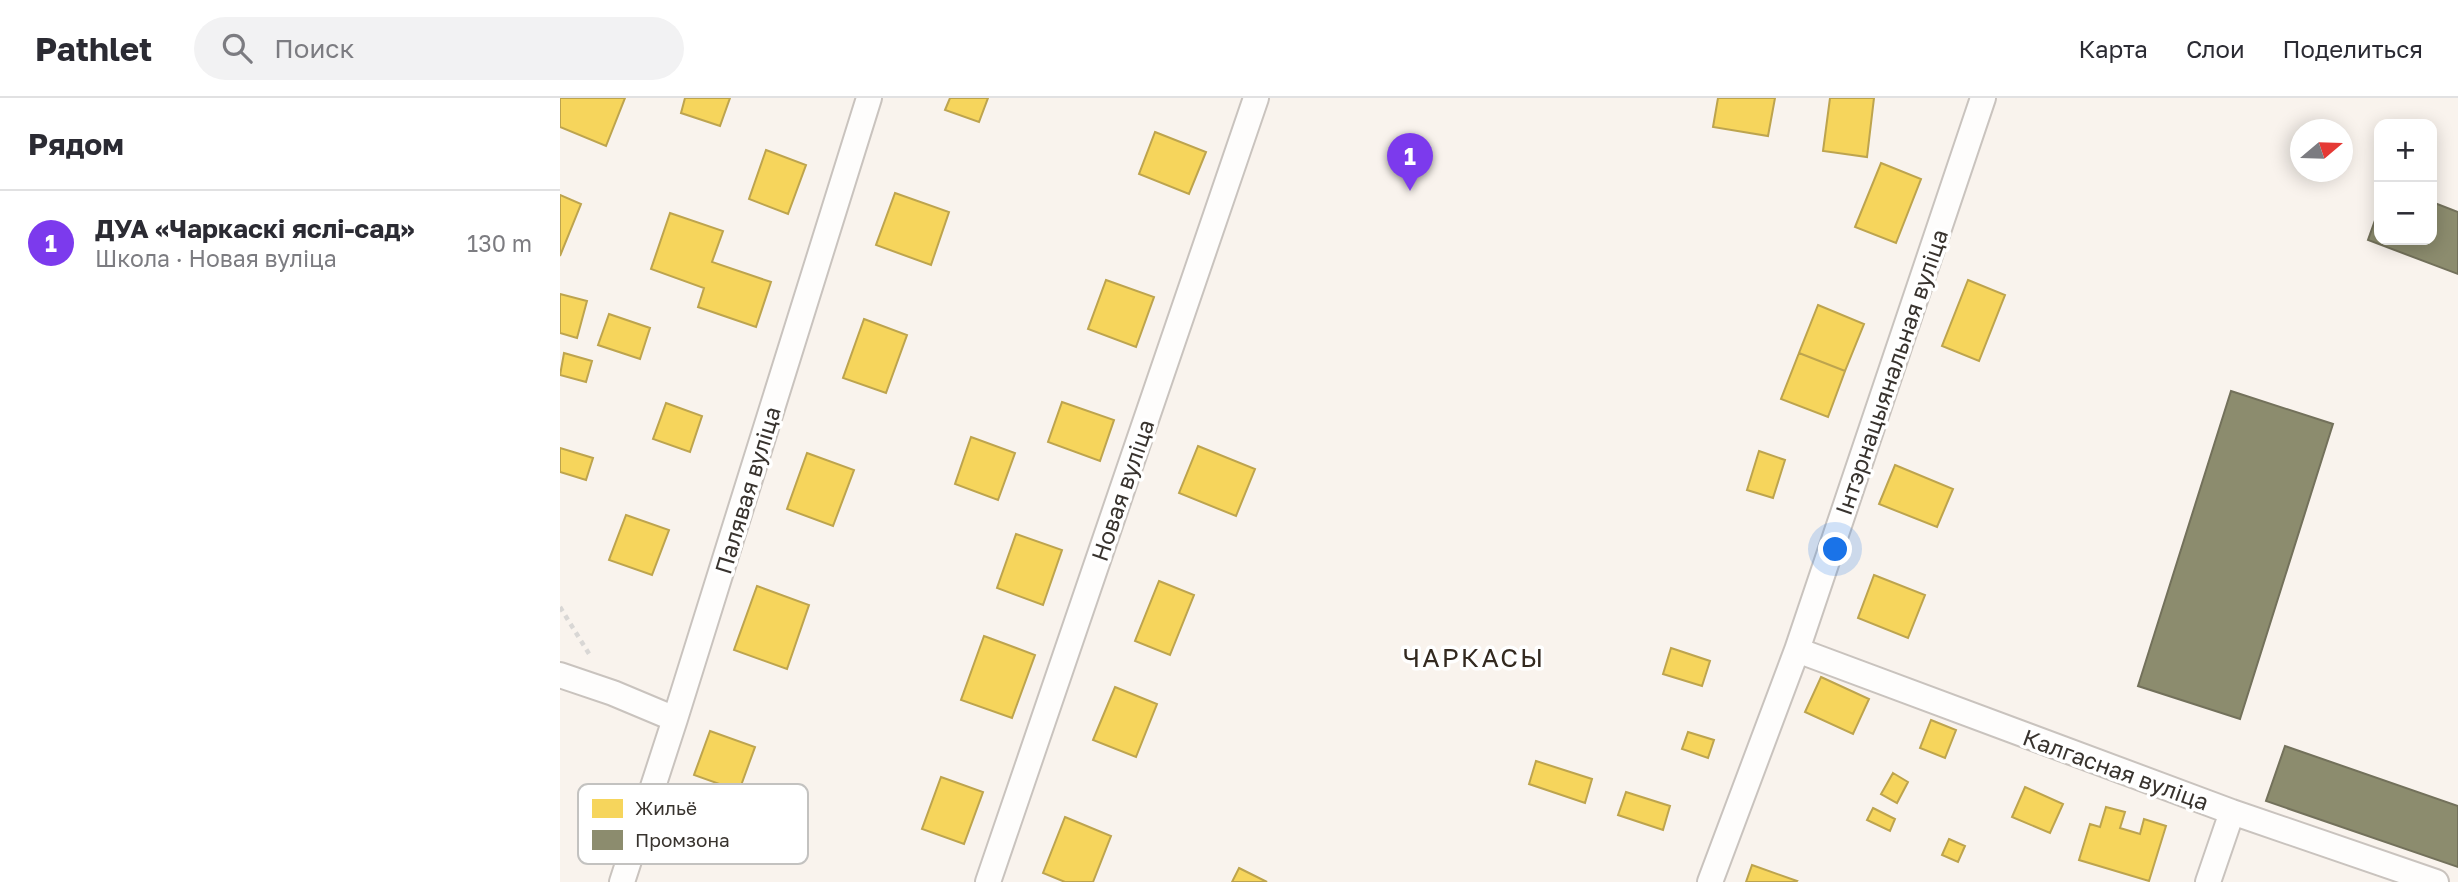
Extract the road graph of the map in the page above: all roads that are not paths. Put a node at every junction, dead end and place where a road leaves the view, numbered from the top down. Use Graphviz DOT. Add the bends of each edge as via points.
graph roads {
  1 [pos="869,98"];
  2 [pos="1256,98"];
  3 [pos="1983,98"];
  4 [pos="1797,650"];
  5 [pos="560,676"];
  6 [pos="676,719"];
  7 [pos="654,784"];
  8 [pos="2232,812"];
  9 [pos="628,864"];
  10 [pos="622,882"];
  11 [pos="988,882"];
  12 [pos="1710,882"];
  13 [pos="2208,882"];
  14 [pos="2436,882"];
  1 -- 6 [label="street, Палявая вуліца"];
  2 -- 11 [label="street, Новая вуліца"];
  3 -- 4 [label="street, Інтэрнацыянальная вуліца"];
  4 -- 8 [label="street, Калгасная вуліца"];
  4 -- 12 [label="street, Інтэрнацыянальная вуліца"];
  5 -- 6 [label="street"];
  6 -- 7 [label="street, Палявая вуліца"];
  8 -- 13 [label="street"];
  8 -- 14 [label="street, Калгасная вуліца"];
  9 -- 10 [label="street, Палявая вуліца"];
}
